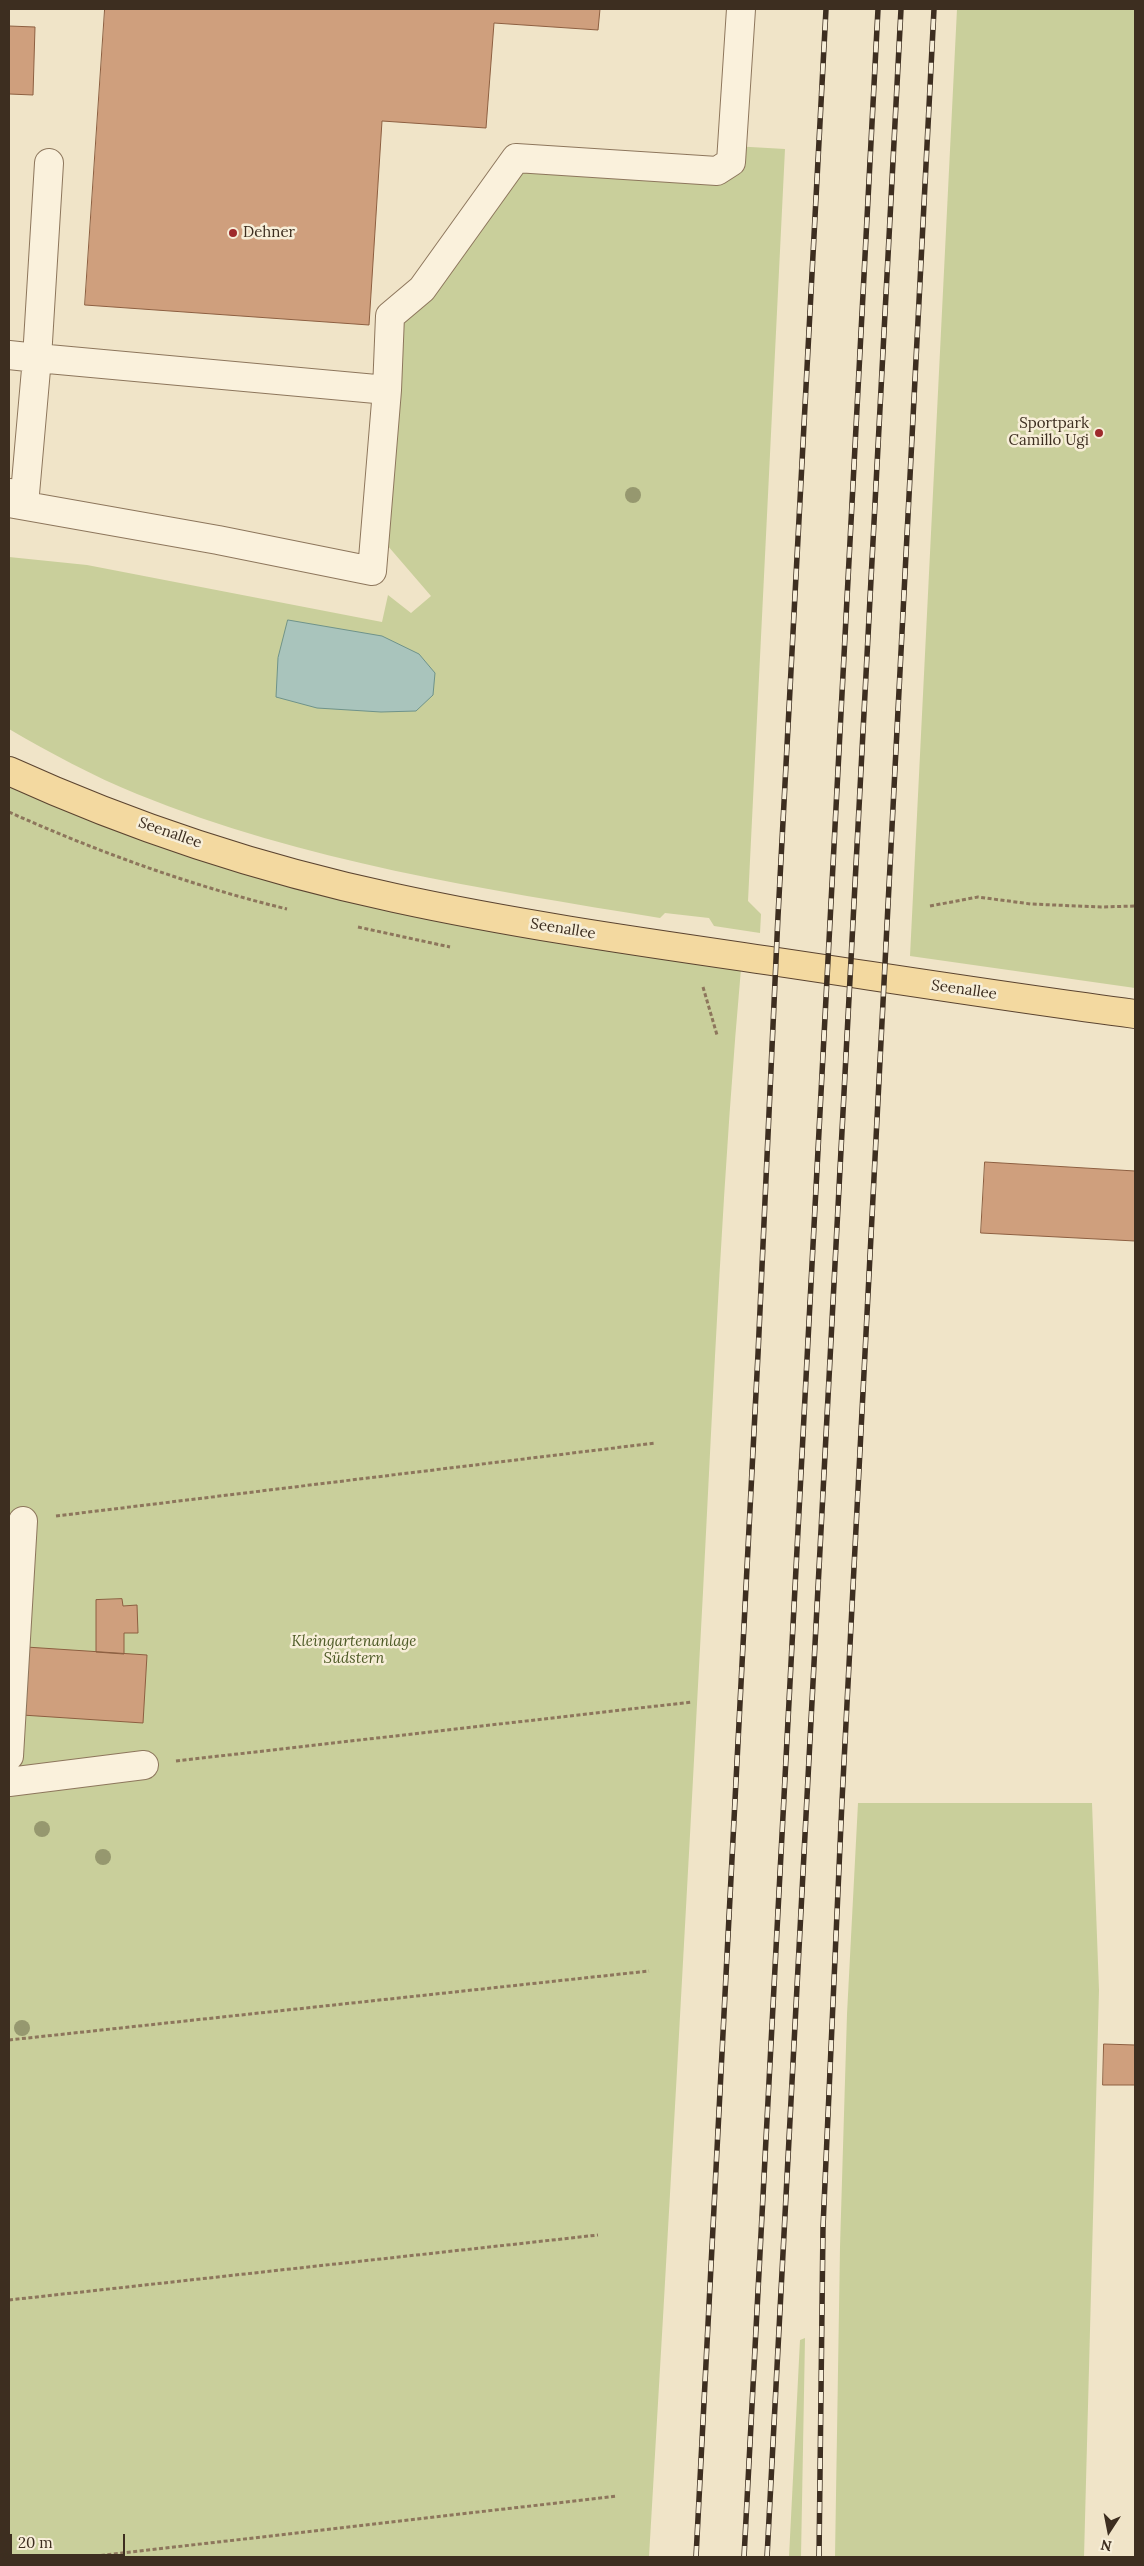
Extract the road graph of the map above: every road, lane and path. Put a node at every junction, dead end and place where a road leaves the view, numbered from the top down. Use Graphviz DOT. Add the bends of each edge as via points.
graph roads {
  1 [pos="741,9"];
  2 [pos="49,163"];
  3 [pos="9,355"];
  4 [pos="38,358"];
  5 [pos="386,390"];
  6 [pos="14,500"];
  7 [pos="9,771"];
  8 [pos="930,906"];
  9 [pos="1135,906"];
  10 [pos="704,987"];
  11 [pos="1135,1014"];
  12 [pos="717,1035"];
  13 [pos="656,1443"];
  14 [pos="23,1520"];
  15 [pos="692,1702"];
  16 [pos="9,1756"];
  17 [pos="176,1762"];
  18 [pos="144,1765"];
  19 [pos="9,1782"];
  20 [pos="650,1971"];
  21 [pos="9,2040"];
  22 [pos="598,2235"];
  23 [pos="9,2300"];
  24 [pos="617,2496"];
  25 [pos="88,2557"];
  1 -- 5 [label="lane" via="731,162 717,171 516,158 422,289 390,316"];
  2 -- 4 [label="lane"];
  3 -- 4 [label="lane"];
  4 -- 5 [label="lane"];
  4 -- 6 [label="lane"];
  5 -- 6 [label="lane" via="372,571"];
  7 -- 11 [label="main road, Seenallee" via="157,830 279,869 394,898 718,953"];
  8 -- 9 [label="path" via="978,897 1101,908"];
  10 -- 12 [label="path"];
  13 -- 14 [label="path"];
  14 -- 16 [label="lane"];
  15 -- 17 [label="path"];
  18 -- 19 [label="lane"];
  20 -- 21 [label="path"];
  22 -- 23 [label="path"];
  24 -- 25 [label="path"];
}
